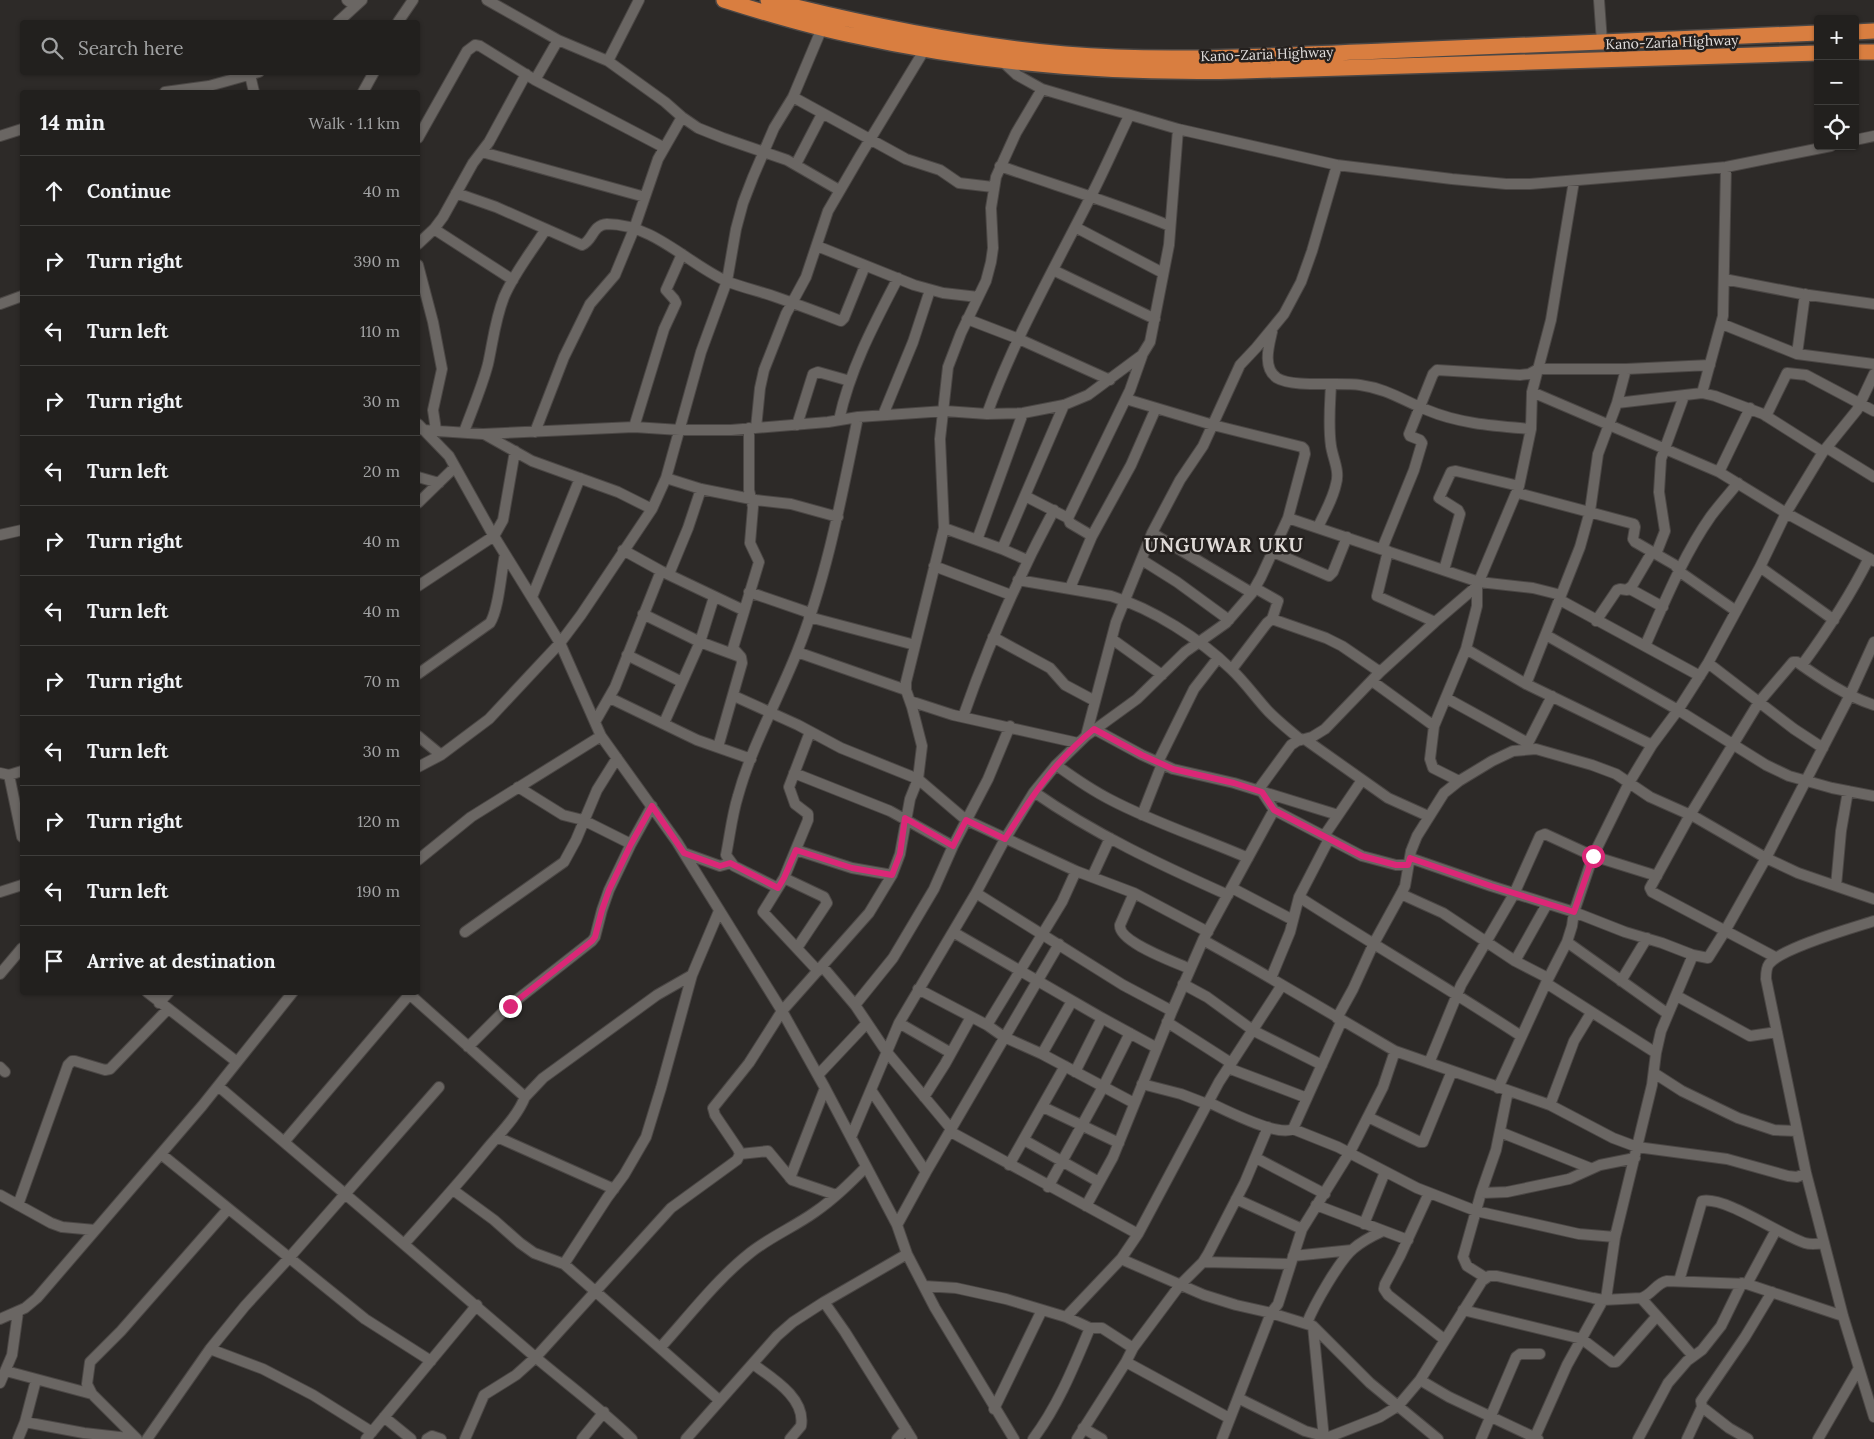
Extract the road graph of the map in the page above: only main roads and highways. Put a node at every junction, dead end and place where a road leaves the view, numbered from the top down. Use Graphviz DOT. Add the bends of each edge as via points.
graph roads {
  1 [pos="724,0"];
  2 [pos="768,0"];
  3 [pos="1874,31"];
  4 [pos="1859,32"];
  5 [pos="1814,33"];
  6 [pos="1859,52"];
  7 [pos="1814,53"];
  8 [pos="1874,53"];
  1 -- 7 [label="highway, Kano-Zaria Highway" via="856,36 1001,60 1084,68 1188,72"];
  2 -- 5 [label="highway, Kano-Zaria Highway" via="863,24 961,42 1120,57 1284,55"];
  3 -- 4 [label="highway"];
  6 -- 8 [label="highway"];
}
